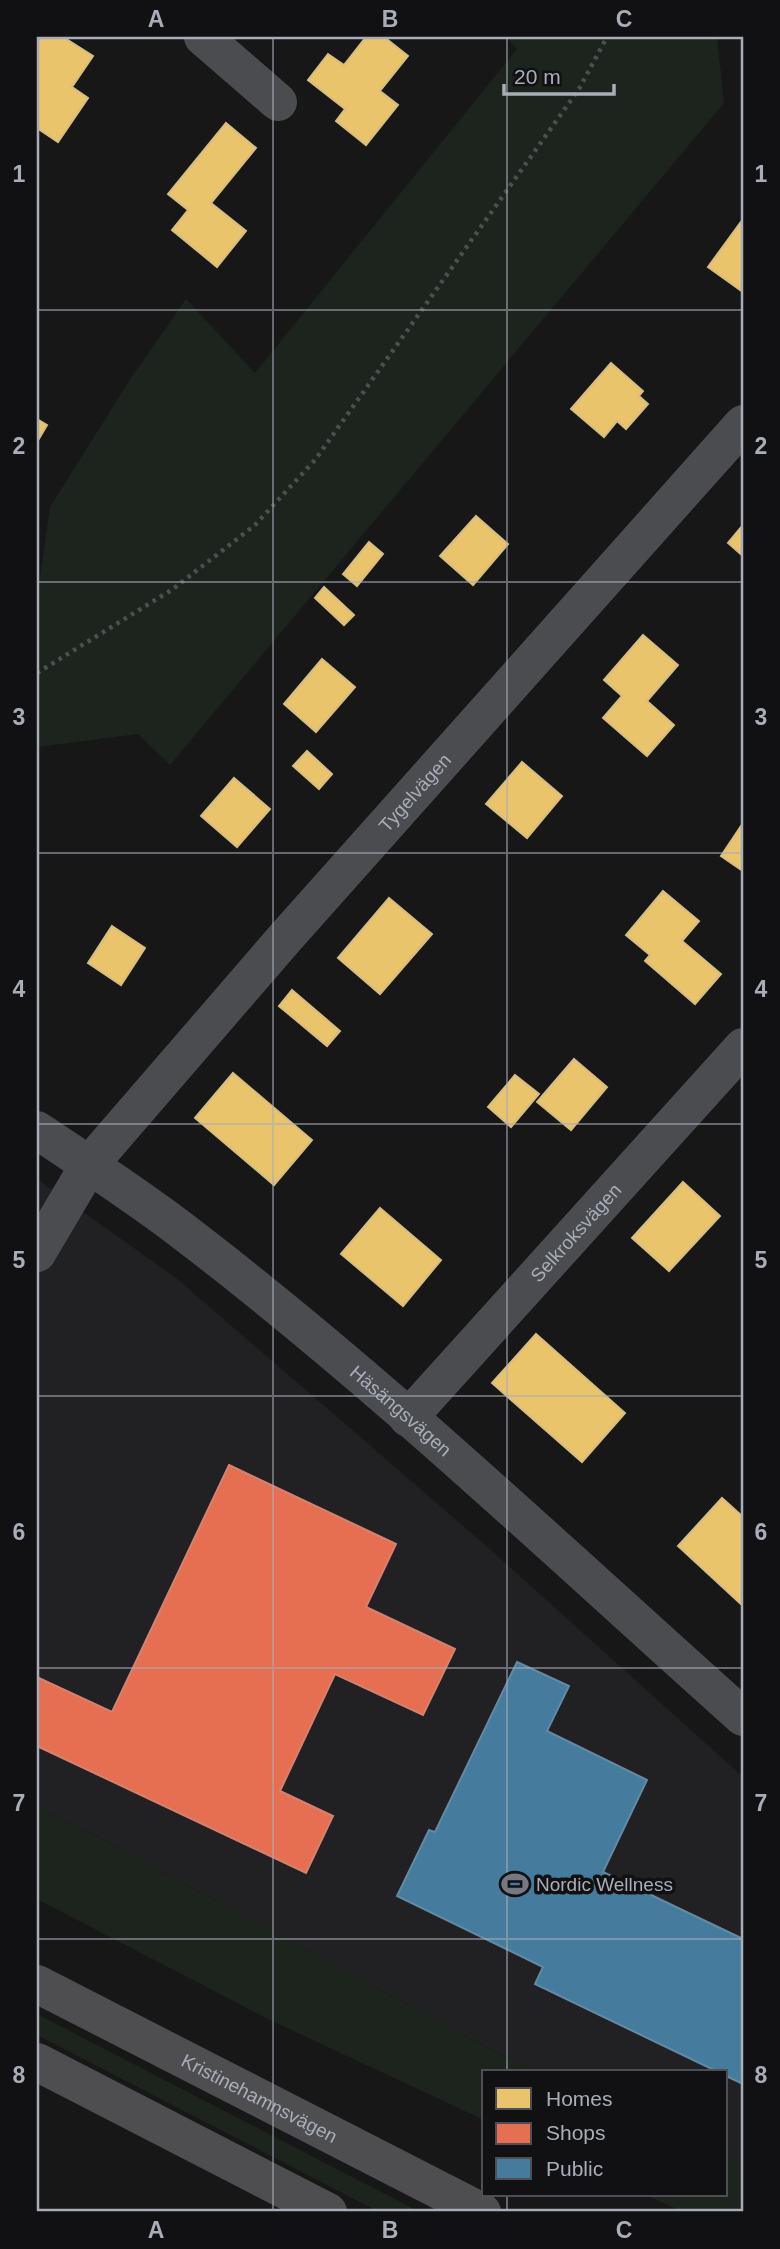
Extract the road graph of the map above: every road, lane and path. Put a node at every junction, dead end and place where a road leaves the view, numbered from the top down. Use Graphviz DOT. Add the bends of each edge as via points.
graph roads {
  1 [pos="203,37"];
  2 [pos="607,37"];
  3 [pos="278,102"];
  4 [pos="743,424"];
  5 [pos="37,674"];
  6 [pos="743,1047"];
  7 [pos="37,1130"];
  8 [pos="89,1165"];
  9 [pos="39,1244"];
  10 [pos="408,1418"];
  11 [pos="743,1717"];
  12 [pos="37,1984"];
  13 [pos="37,2062"];
  14 [pos="328,2212"];
  15 [pos="482,2212"];
  1 -- 3 [label="street"];
  2 -- 5 [label="path" via="579,89 381,370 306,469 255,526 173,589"];
  4 -- 8 [label="street, Tygelvägen"];
  6 -- 10 [label="street, Selkroksvägen"];
  7 -- 8 [label="street, Häsängsvägen"];
  8 -- 9 [label="street, Tygelvägen"];
  8 -- 10 [label="street, Häsängsvägen" via="185,1233"];
  10 -- 11 [label="street, Häsängsvägen"];
  12 -- 15 [label="highway, Kristinehamnsvägen"];
  13 -- 14 [label="highway"];
}
